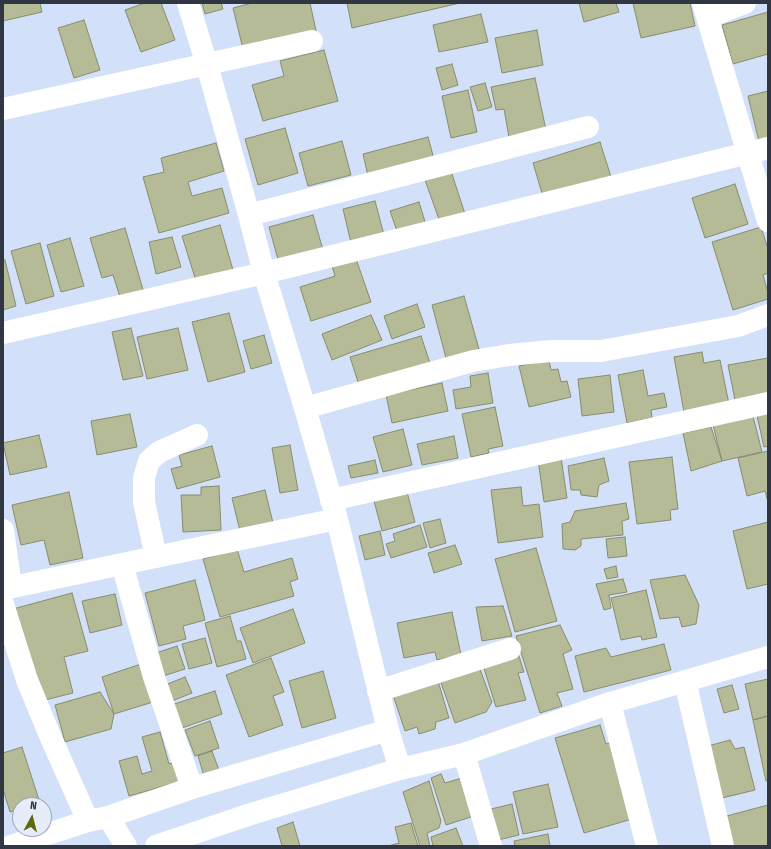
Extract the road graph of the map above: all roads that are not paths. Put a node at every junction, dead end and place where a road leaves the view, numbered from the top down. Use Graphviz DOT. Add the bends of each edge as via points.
graph roads {
  1 [pos="188,3"];
  2 [pos="744,3"];
  3 [pos="706,10"];
  4 [pos="312,41"];
  5 [pos="207,65"];
  6 [pos="3,109"];
  7 [pos="588,127"];
  8 [pos="758,151"];
  9 [pos="249,215"];
  10 [pos="768,221"];
  11 [pos="264,273"];
  12 [pos="768,315"];
  13 [pos="3,333"];
  14 [pos="768,403"];
  15 [pos="305,408"];
  16 [pos="197,435"];
  17 [pos="334,510"];
  18 [pos="3,530"];
  19 [pos="156,557"];
  20 [pos="122,564"];
  21 [pos="6,594"];
  22 [pos="510,649"];
  23 [pos="768,657"];
  24 [pos="685,681"];
  25 [pos="378,691"];
  26 [pos="610,703"];
  27 [pos="388,730"];
  28 [pos="464,754"];
  29 [pos="400,768"];
  30 [pos="192,788"];
  31 [pos="112,831"];
  32 [pos="11,846"];
  33 [pos="156,846"];
  34 [pos="491,846"];
  35 [pos="647,846"];
  36 [pos="723,846"];
  1 -- 5 [label="street"];
  2 -- 3 [label="street"];
  3 -- 8 [label="street"];
  4 -- 5 [label="street"];
  5 -- 6 [label="street"];
  5 -- 9 [label="street"];
  7 -- 9 [label="street"];
  8 -- 10 [label="street"];
  8 -- 11 [label="street"];
  9 -- 11 [label="street"];
  11 -- 13 [label="street"];
  11 -- 15 [label="street"];
  12 -- 15 [label="street" via="738,326 601,351 551,351 473,361"];
  14 -- 17 [label="street"];
  15 -- 17 [label="street"];
  16 -- 19 [label="street" via="159,452 149,461 144,478 144,502"];
  17 -- 19 [label="street"];
  17 -- 25 [label="street"];
  18 -- 21 [label="street"];
  19 -- 20 [label="street"];
  20 -- 21 [label="street"];
  20 -- 30 [label="street" via="154,677"];
  21 -- 31 [label="street" via="27,680 51,738"];
  22 -- 25 [label="street"];
  23 -- 24 [label="street"];
  24 -- 26 [label="street"];
  24 -- 36 [label="street"];
  25 -- 27 [label="street"];
  26 -- 28 [label="street"];
  26 -- 35 [label="street"];
  27 -- 29 [label="street"];
  27 -- 30 [label="street"];
  28 -- 29 [label="street"];
  28 -- 34 [label="street"];
  29 -- 33 [label="street"];
  30 -- 31 [label="street"];
  31 -- 32 [label="street"];
}
